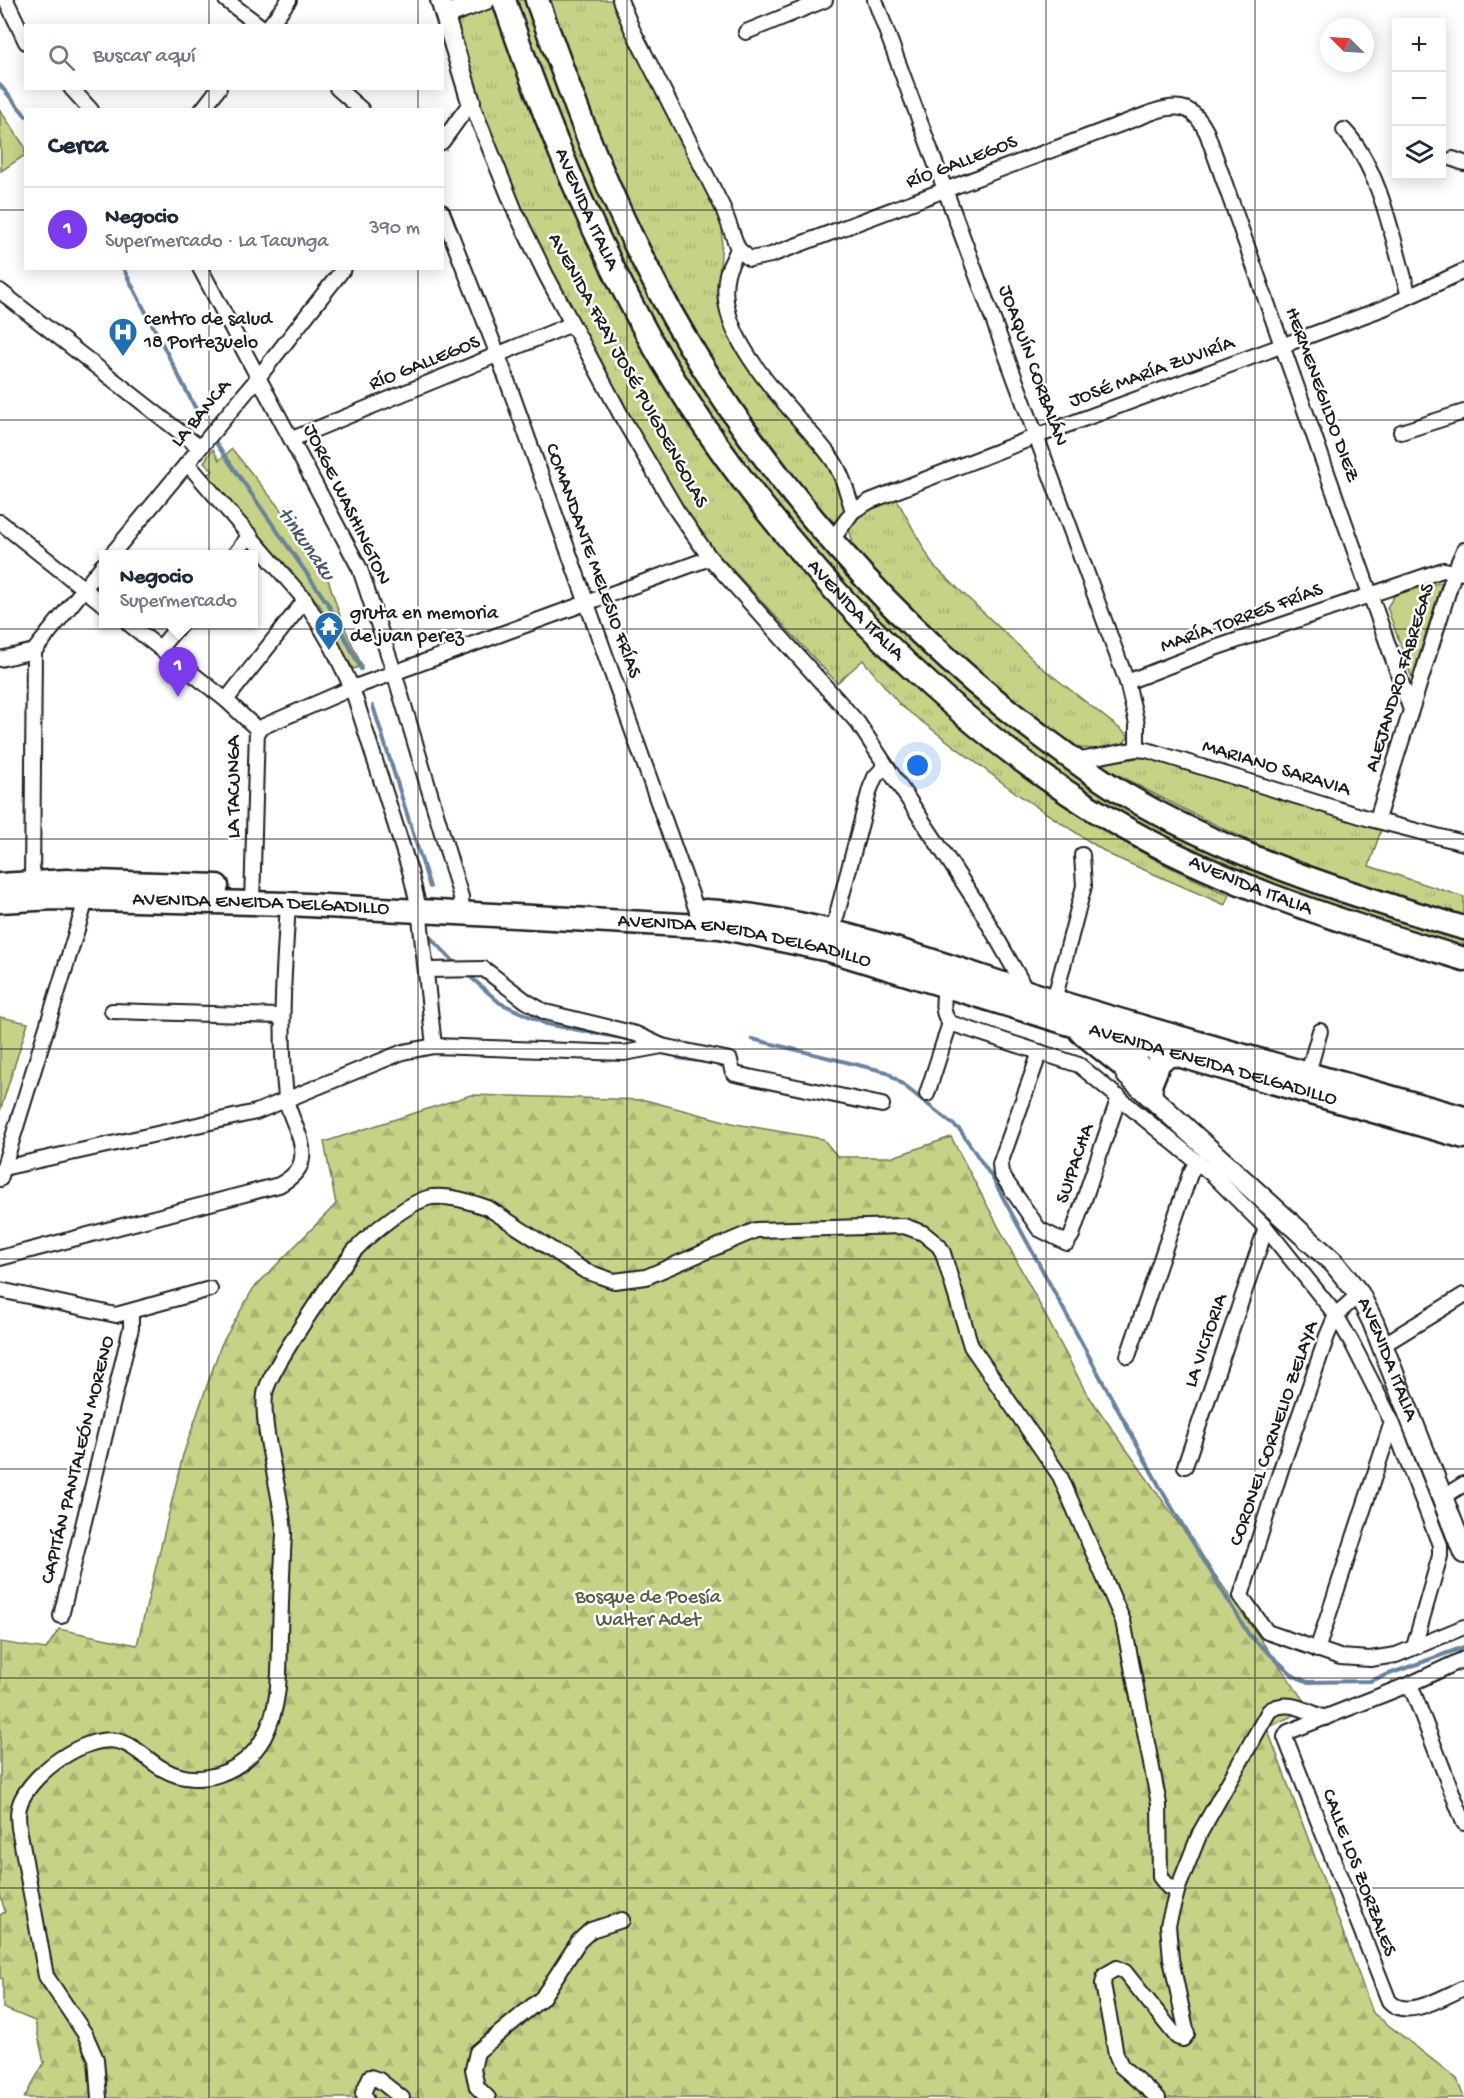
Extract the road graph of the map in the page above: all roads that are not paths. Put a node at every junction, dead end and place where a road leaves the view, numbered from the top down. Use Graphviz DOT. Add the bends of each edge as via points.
graph roads {
  1 [pos="6,0"];
  2 [pos="226,0"];
  3 [pos="289,0"];
  4 [pos="486,0"];
  5 [pos="537,0"];
  6 [pos="620,0"];
  7 [pos="825,0"];
  8 [pos="875,0"];
  9 [pos="506,7"];
  10 [pos="443,8"];
  11 [pos="257,24"];
  12 [pos="271,24"];
  13 [pos="746,32"];
  14 [pos="24,40"];
  15 [pos="73,90"];
  16 [pos="217,90"];
  17 [pos="339,90"];
  18 [pos="471,102"];
  19 [pos="89,108"];
  20 [pos="204,108"];
  21 [pos="360,108"];
  22 [pos="1200,119"];
  23 [pos="1344,130"];
  24 [pos="444,139"];
  25 [pos="946,190"];
  26 [pos="444,217"];
  27 [pos="738,249"];
  28 [pos="201,270"];
  29 [pos="342,270"];
  30 [pos="1464,271"];
  31 [pos="0,291"];
  32 [pos="1409,296"];
  33 [pos="572,324"];
  34 [pos="1282,346"];
  35 [pos="498,356"];
  36 [pos="257,379"];
  37 [pos="1464,412"];
  38 [pos="1401,432"];
  39 [pos="1037,436"];
  40 [pos="292,439"];
  41 [pos="199,447"];
  42 [pos="187,463"];
  43 [pos="853,511"];
  44 [pos="0,522"];
  45 [pos="250,535"];
  46 [pos="832,540"];
  47 [pos="1464,549"];
  48 [pos="116,550"];
  49 [pos="239,550"];
  50 [pos="710,558"];
  51 [pos="99,570"];
  52 [pos="1460,571"];
  53 [pos="84,589"];
  54 [pos="1371,593"];
  55 [pos="305,600"];
  56 [pos="99,601"];
  57 [pos="586,603"];
  58 [pos="134,628"];
  59 [pos="177,628"];
  60 [pos="160,648"];
  61 [pos="34,651"];
  62 [pos="0,659"];
  63 [pos="394,672"];
  64 [pos="1127,682"];
  65 [pos="352,688"];
  66 [pos="226,700"];
  67 [pos="1411,710"];
  68 [pos="257,729"];
  69 [pos="1137,749"];
  70 [pos="1075,761"];
  71 [pos="885,766"];
  72 [pos="1377,819"];
  73 [pos="1464,843"];
  74 [pos="1082,855"];
  75 [pos="32,882"];
  76 [pos="0,885"];
  77 [pos="86,890"];
  78 [pos="253,895"];
  79 [pos="0,901"];
  80 [pos="417,902"];
  81 [pos="288,904"];
  82 [pos="462,904"];
  83 [pos="698,918"];
  84 [pos="1464,928"];
  85 [pos="832,933"];
  86 [pos="1464,959"];
  87 [pos="427,970"];
  88 [pos="945,986"];
  89 [pos="1024,990"];
  90 [pos="112,1011"];
  91 [pos="1058,1014"];
  92 [pos="280,1016"];
  93 [pos="950,1023"];
  94 [pos="1126,1031"];
  95 [pos="1320,1031"];
  96 [pos="434,1046"];
  97 [pos="662,1046"];
  98 [pos="1040,1052"];
  99 [pos="1176,1053"];
  100 [pos="1122,1065"];
  101 [pos="1308,1073"];
  102 [pos="1152,1091"];
  103 [pos="927,1094"];
  104 [pos="1119,1097"];
  105 [pos="286,1100"];
  106 [pos="882,1105"];
  107 [pos="1464,1118"];
  108 [pos="1464,1137"];
  109 [pos="1197,1161"];
  110 [pos="2,1174"];
  111 [pos="1266,1228"];
  112 [pos="0,1258"];
  113 [pos="210,1289"];
  114 [pos="0,1290"];
  115 [pos="1359,1294"];
  116 [pos="1464,1295"];
  117 [pos="130,1313"];
  118 [pos="1336,1315"];
  119 [pos="1383,1345"];
  120 [pos="1128,1356"];
  121 [pos="1392,1422"];
  122 [pos="1185,1466"];
  123 [pos="1464,1484"];
  124 [pos="1443,1497"];
  125 [pos="1464,1553"];
  126 [pos="61,1616"];
  127 [pos="1464,1627"];
  128 [pos="1414,1647"];
  129 [pos="1317,1650"];
  130 [pos="1464,1659"];
  131 [pos="1410,1684"];
  132 [pos="1325,1718"];
  133 [pos="1464,1823"];
  134 [pos="1178,1888"];
  135 [pos="622,1920"];
  136 [pos="1464,1988"];
  137 [pos="99,2098"];
  138 [pos="366,2098"];
  139 [pos="402,2098"];
  140 [pos="488,2098"];
  141 [pos="1158,2098"];
  1 -- 14 [label="street"];
  2 -- 11 [label="street"];
  3 -- 12 [label="street"];
  4 -- 10 [label="street"];
  5 -- 46 [label="main road, AVENIDA ITALIA" via="577,109 644,263 674,318 738,417"];
  6 -- 27 [label="street" via="723,208"];
  7 -- 13 [label="street"];
  8 -- 25 [label="street, JOAQUÍN CORBALÁN"];
  9 -- 86 [label="main road, AVENIDA ITALIA" via="602,247 680,388 769,511 887,644 978,725 1046,777 1153,843 1278,898"];
  10 -- 18 [label="street, AVENIDA FRAY JOSÉ PUIGDENGOLAS"];
  15 -- 19 [label="street"];
  16 -- 20 [label="street"];
  17 -- 21 [label="street"];
  18 -- 24 [label="street"];
  18 -- 33 [label="street, AVENIDA FRAY JOSÉ PUIGDENGOLAS" via="515,212"];
  22 -- 25 [label="street, RÍO GALLEGOS" via="1185,109 1164,108"];
  22 -- 34 [label="street, HERMENEGILDO DIEZ"];
  23 -- 32 [label="street" via="1367,164"];
  25 -- 27 [label="street, RÍO GALLEGOS" via="771,255 750,259"];
  25 -- 39 [label="street, JOAQUÍN CORBALÁN"];
  26 -- 35 [label="street, COMANDANTE MELESIO FRÍAS"];
  27 -- 43 [label="street" via="727,274 727,308 740,343 794,417 830,456"];
  28 -- 36 [label="street, JORGE WASHINGTON"];
  29 -- 36 [label="street, LA BANCA"];
  30 -- 32 [label="street, JOSÉ MARÍA ZUVIRÍA"];
  31 -- 41 [label="street"];
  32 -- 34 [label="street, JOSÉ MARÍA ZUVIRÍA"];
  33 -- 35 [label="street, RÍO GALLEGOS"];
  33 -- 50 [label="street, AVENIDA FRAY JOSÉ PUIGDENGOLAS" via="677,511"];
  34 -- 39 [label="street, JOSÉ MARÍA ZUVIRÍA"];
  34 -- 54 [label="street, HERMENEGILDO DIEZ"];
  35 -- 40 [label="street, RÍO GALLEGOS"];
  35 -- 57 [label="street, COMANDANTE MELESIO FRÍAS"];
  36 -- 40 [label="street, JORGE WASHINGTON"];
  36 -- 41 [label="street, LA BANCA"];
  37 -- 38 [label="street"];
  39 -- 43 [label="street, JOSÉ MARÍA ZUVIRÍA"];
  39 -- 64 [label="street, JOAQUÍN CORBALÁN"];
  40 -- 63 [label="street, JORGE WASHINGTON" via="360,569"];
  41 -- 42 [label="street, LA BANCA"];
  42 -- 45 [label="street"];
  42 -- 48 [label="street, LA BANCA"];
  43 -- 46 [label="street, JOSÉ MARÍA ZUVIRÍA"];
  44 -- 53 [label="street"];
  45 -- 49 [label="street"];
  45 -- 55 [label="street"];
  46 -- 70 [label="main road, AVENIDA ITALIA" via="944,656"];
  47 -- 52 [label="street, ALEJANDRO FÁBREGAS"];
  50 -- 57 [label="street"];
  50 -- 71 [label="street, AVENIDA FRAY JOSÉ PUIGDENGOLAS" via="858,723"];
  51 -- 53 [label="street"];
  52 -- 54 [label="street" via="1443,570"];
  52 -- 67 [label="street, ALEJANDRO FÁBREGAS"];
  53 -- 56 [label="street"];
  53 -- 61 [label="street"];
  54 -- 64 [label="street, MARÍA TORRES FRÍAS"];
  54 -- 67 [label="street, HERMENEGILDO DIEZ"];
  55 -- 65 [label="street"];
  55 -- 66 [label="street"];
  57 -- 63 [label="street"];
  57 -- 83 [label="street, COMANDANTE MELESIO FRÍAS"];
  58 -- 60 [label="street, LA TACUNGA"];
  59 -- 60 [label="street"];
  60 -- 66 [label="street, LA TACUNGA"];
  61 -- 62 [label="street"];
  61 -- 75 [label="street"];
  63 -- 65 [label="street"];
  63 -- 82 [label="street, JORGE WASHINGTON"];
  64 -- 69 [label="street, JOAQUÍN CORBALÁN" via="1137,724"];
  65 -- 68 [label="street"];
  65 -- 80 [label="street"];
  66 -- 68 [label="street, LA TACUNGA"];
  67 -- 72 [label="street, ALEJANDRO FÁBREGAS"];
  68 -- 78 [label="street, LA TACUNGA"];
  69 -- 70 [label="street, MARIANO SARAVIA"];
  69 -- 72 [label="street, MARIANO SARAVIA"];
  70 -- 84 [label="main road, AVENIDA ITALIA" via="1153,810 1239,850 1357,895"];
  71 -- 85 [label="street" via="870,789"];
  71 -- 89 [label="street, AVENIDA FRAY JOSÉ PUIGDENGOLAS" via="978,905"];
  72 -- 73 [label="street, MARIANO SARAVIA"];
  74 -- 91 [label="street" via="1084,886"];
  75 -- 76 [label="main road, AVENIDA ENEIDA DELGADILLO"];
  75 -- 77 [label="main road, AVENIDA ENEIDA DELGADILLO"];
  77 -- 78 [label="main road, AVENIDA ENEIDA DELGADILLO"];
  77 -- 79 [label="main road, AVENIDA ENEIDA DELGADILLO"];
  77 -- 110 [label="street"];
  78 -- 80 [label="main road, AVENIDA ENEIDA DELGADILLO"];
  78 -- 81 [label="main road, AVENIDA ENEIDA DELGADILLO"];
  80 -- 81 [label="main road, AVENIDA ENEIDA DELGADILLO"];
  80 -- 82 [label="main road, AVENIDA ENEIDA DELGADILLO"];
  80 -- 87 [label="street"];
  81 -- 92 [label="street"];
  82 -- 83 [label="main road, AVENIDA ENEIDA DELGADILLO"];
  83 -- 85 [label="main road, AVENIDA ENEIDA DELGADILLO" via="766,919"];
  83 -- 88 [label="main road, AVENIDA ENEIDA DELGADILLO"];
  85 -- 89 [label="main road, AVENIDA ENEIDA DELGADILLO"];
  87 -- 96 [label="street"];
  87 -- 97 [label="street" via="483,969 545,1012 636,1034"];
  88 -- 91 [label="main road, AVENIDA ENEIDA DELGADILLO"];
  88 -- 93 [label="street" via="943,1006"];
  89 -- 91 [label="main road, AVENIDA ENEIDA DELGADILLO"];
  90 -- 92 [label="street"];
  91 -- 94 [label="main road, AVENIDA ENEIDA DELGADILLO"];
  91 -- 100 [label="main road"];
  92 -- 105 [label="street"];
  93 -- 98 [label="street"];
  93 -- 103 [label="street"];
  94 -- 99 [label="main road, AVENIDA ENEIDA DELGADILLO"];
  94 -- 100 [label="main road"];
  94 -- 101 [label="main road, AVENIDA ENEIDA DELGADILLO"];
  94 -- 102 [label="main road, AVENIDA ITALIA"];
  95 -- 101 [label="street"];
  96 -- 97 [label="street" via="624,1053"];
  96 -- 105 [label="street" via="403,1052"];
  97 -- 106 [label="street" via="730,1060 735,1074"];
  98 -- 104 [label="street" via="1079,1065"];
  98 -- 104 [label="street, SUIPACHA" via="1000,1164 1001,1174 1045,1234 1067,1243"];
  99 -- 102 [label="main road" via="1160,1060"];
  99 -- 108 [label="main road, AVENIDA ENEIDA DELGADILLO"];
  100 -- 102 [label="main road, AVENIDA ITALIA" via="1127,1075"];
  101 -- 107 [label="main road, AVENIDA ENEIDA DELGADILLO"];
  102 -- 115 [label="main road, AVENIDA ITALIA" via="1334,1263"];
  104 -- 109 [label="street"];
  105 -- 110 [label="street" via="256,1112"];
  105 -- 112 [label="street" via="303,1157 296,1173 279,1185"];
  109 -- 111 [label="street"];
  109 -- 120 [label="street"];
  111 -- 118 [label="street"];
  111 -- 122 [label="street, LA VICTORIA"];
  113 -- 117 [label="street"];
  114 -- 117 [label="street" via="105,1315"];
  115 -- 118 [label="street, CORONEL CORNELIO ZELAYA"];
  115 -- 119 [label="main road, AVENIDA ITALIA"];
  116 -- 119 [label="street"];
  117 -- 126 [label="street, CAPITÁN PANTALEÓN MORENO" via="131,1328"];
  118 -- 121 [label="street"];
  118 -- 129 [label="street, CORONEL CORNELIO ZELAYA" via="1282,1466 1242,1596 1267,1632"];
  119 -- 124 [label="main road, AVENIDA ITALIA"];
  121 -- 128 [label="street" via="1440,1545"];
  121 -- 129 [label="street"];
  123 -- 124 [label="street"];
  124 -- 125 [label="main road, AVENIDA ITALIA"];
  127 -- 128 [label="street"];
  128 -- 129 [label="street" via="1370,1659 1340,1657"];
  130 -- 131 [label="street"];
  131 -- 132 [label="street"];
  131 -- 133 [label="street"];
  132 -- 134 [label="street" via="1287,1703 1269,1711 1207,1818"];
  132 -- 136 [label="street, CALLE LOS ZORZALES" via="1288,1732 1285,1737 1386,1996 1394,2007 1410,2010"];
  134 -- 137 [label="street" via="1168,1887 1160,1877 1159,1804 1123,1620 1060,1476 971,1346 943,1253 932,1239 904,1226 756,1230 646,1277 614,1281 585,1271 488,1208 433,1197 418,1201 354,1251 276,1369 266,1393 284,1534 278,1697 263,1738 236,1768 194,1778 162,1769 120,1741 102,1741 74,1750 40,1773 20,1803 19,1828 46,1976 85,2034 96,2059"];
  134 -- 141 [label="street" via="1167,1938 1187,2034 1182,2039 1177,2037 1125,1972 1117,1968 1108,1971 1103,1984 1121,2066"];
  135 -- 140 [label="street" via="591,1930 579,1941 550,1989 477,2052 473,2069 477,2086"];
  138 -- 139 [label="street" via="363,2093 370,2077"];
}
